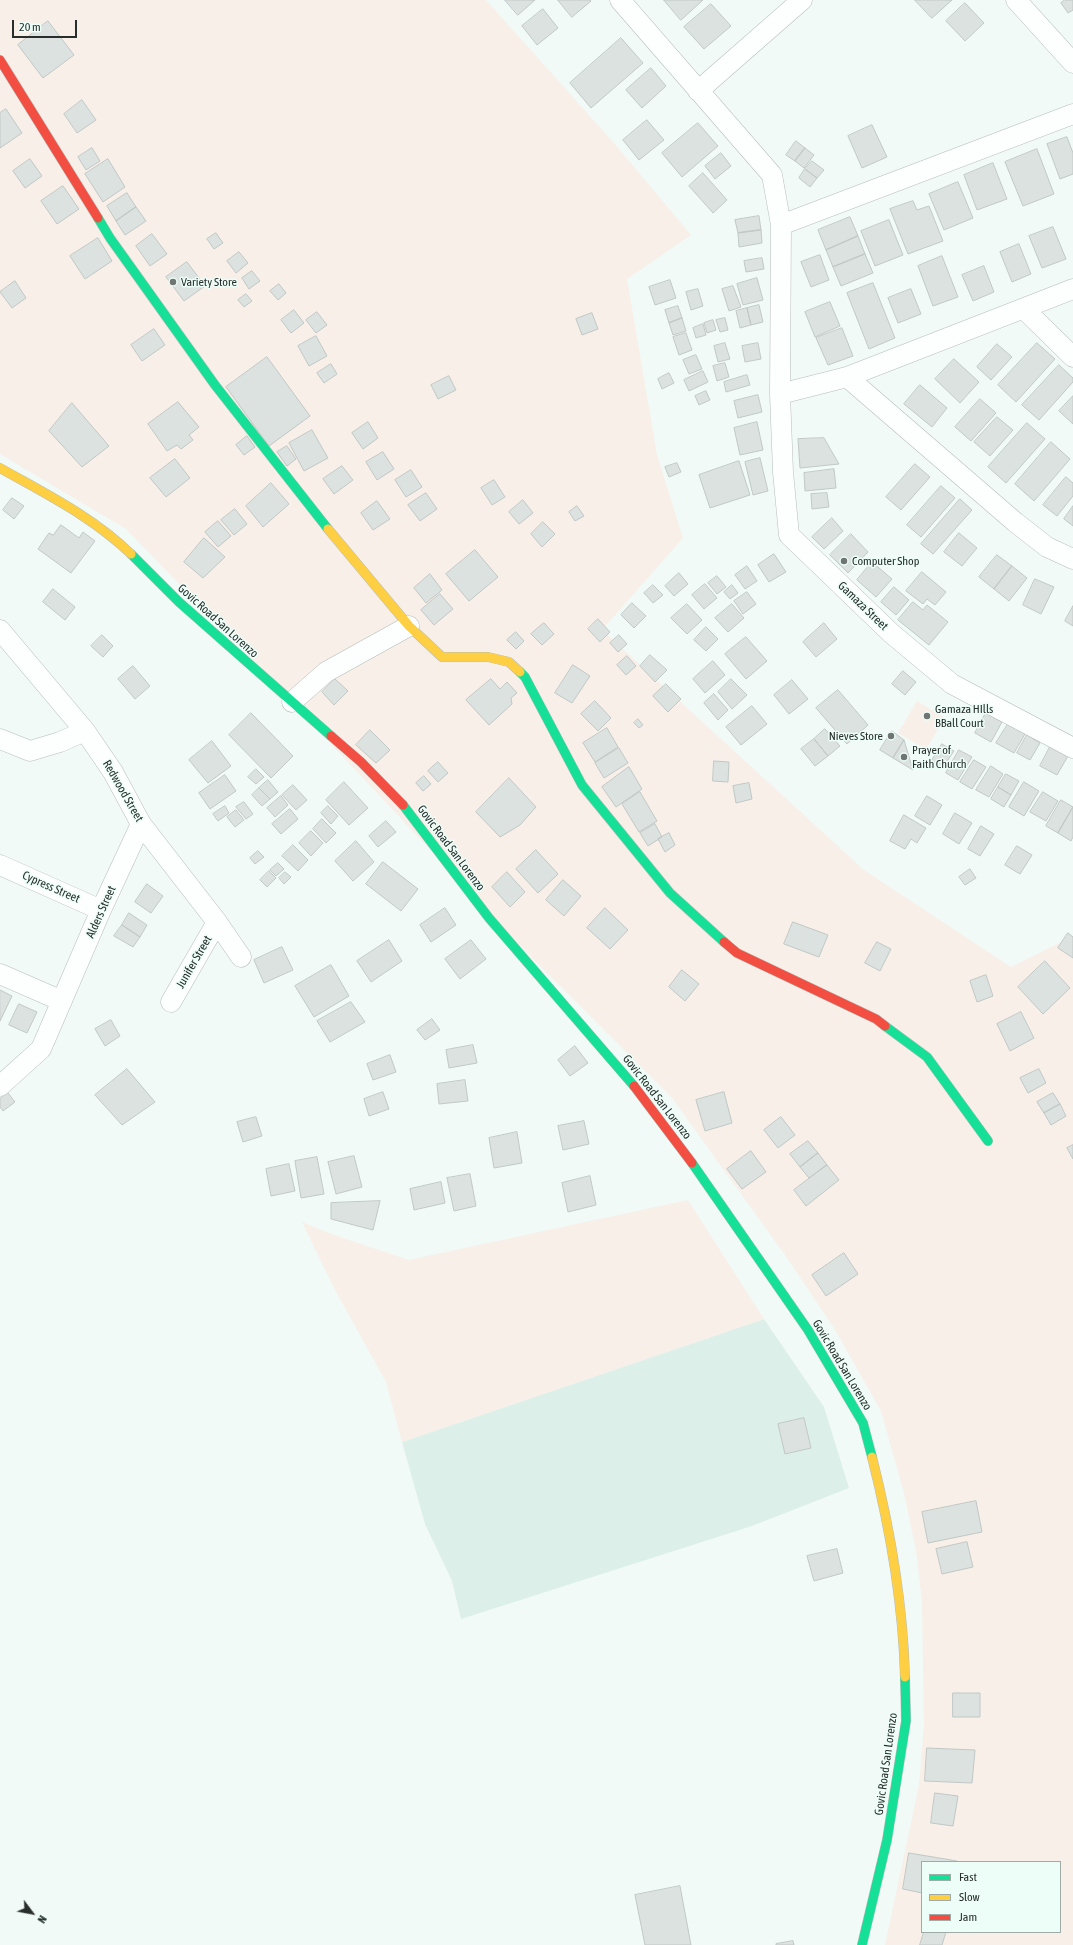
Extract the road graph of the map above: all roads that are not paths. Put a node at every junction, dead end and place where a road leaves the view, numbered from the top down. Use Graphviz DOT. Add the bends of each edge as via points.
graph roads {
  1 [pos="620,0"];
  2 [pos="802,0"];
  3 [pos="1016,0"];
  4 [pos="0,60"];
  5 [pos="1073,63"];
  6 [pos="698,91"];
  7 [pos="1073,114"];
  8 [pos="781,225"];
  9 [pos="1073,289"];
  10 [pos="1024,309"];
  11 [pos="1073,357"];
  12 [pos="847,377"];
  13 [pos="780,388"];
  14 [pos="0,468"];
  15 [pos="1073,560"];
  16 [pos="409,626"];
  17 [pos="0,630"];
  18 [pos="292,702"];
  19 [pos="85,731"];
  20 [pos="0,739"];
  21 [pos="1073,748"];
  22 [pos="141,824"];
  23 [pos="0,865"];
  24 [pos="101,910"];
  25 [pos="217,922"];
  26 [pos="241,957"];
  27 [pos="0,974"];
  28 [pos="62,1001"];
  29 [pos="172,1002"];
  30 [pos="0,1086"];
  31 [pos="988,1141"];
  32 [pos="862,1945"];
  1 -- 6 [label="street, Gamaza Street"];
  2 -- 6 [label="street"];
  3 -- 5 [label="street"];
  4 -- 16 [label="main road" via="110,238 216,385 306,503"];
  6 -- 8 [label="street, Gamaza Street" via="772,175"];
  7 -- 8 [label="street"];
  8 -- 13 [label="street, Gamaza Street"];
  9 -- 10 [label="street"];
  10 -- 11 [label="street"];
  10 -- 12 [label="street"];
  12 -- 13 [label="street"];
  12 -- 15 [label="street" via="1015,522 1047,547"];
  13 -- 21 [label="street, Gamaza Street" via="783,472 789,535 892,634 952,684"];
  14 -- 18 [label="main road, Govic Road San Lorenzo" via="76,510 114,538 179,602"];
  16 -- 18 [label="street" via="326,672"];
  16 -- 31 [label="main road" via="442,657 488,658 509,662 525,677 582,785 670,894 737,953 876,1019 927,1057"];
  17 -- 19 [label="street, Redwood Street"];
  18 -- 32 [label="main road, Govic Road San Lorenzo" via="361,762 407,809 489,918 637,1089 683,1150 808,1330 863,1423 882,1496 895,1573 904,1649 906,1721 887,1840"];
  19 -- 20 [label="street" via="30,751"];
  19 -- 22 [label="street, Redwood Street" via="113,772"];
  22 -- 24 [label="street, Alders Street"];
  22 -- 25 [label="street, Redwood Street"];
  23 -- 24 [label="street, Cypress Street"];
  24 -- 28 [label="street, Alders Street"];
  25 -- 26 [label="street, Redwood Street"];
  25 -- 29 [label="street, Junifer Street"];
  27 -- 28 [label="street"];
  28 -- 30 [label="street, Alders Street" via="41,1049"];
}
